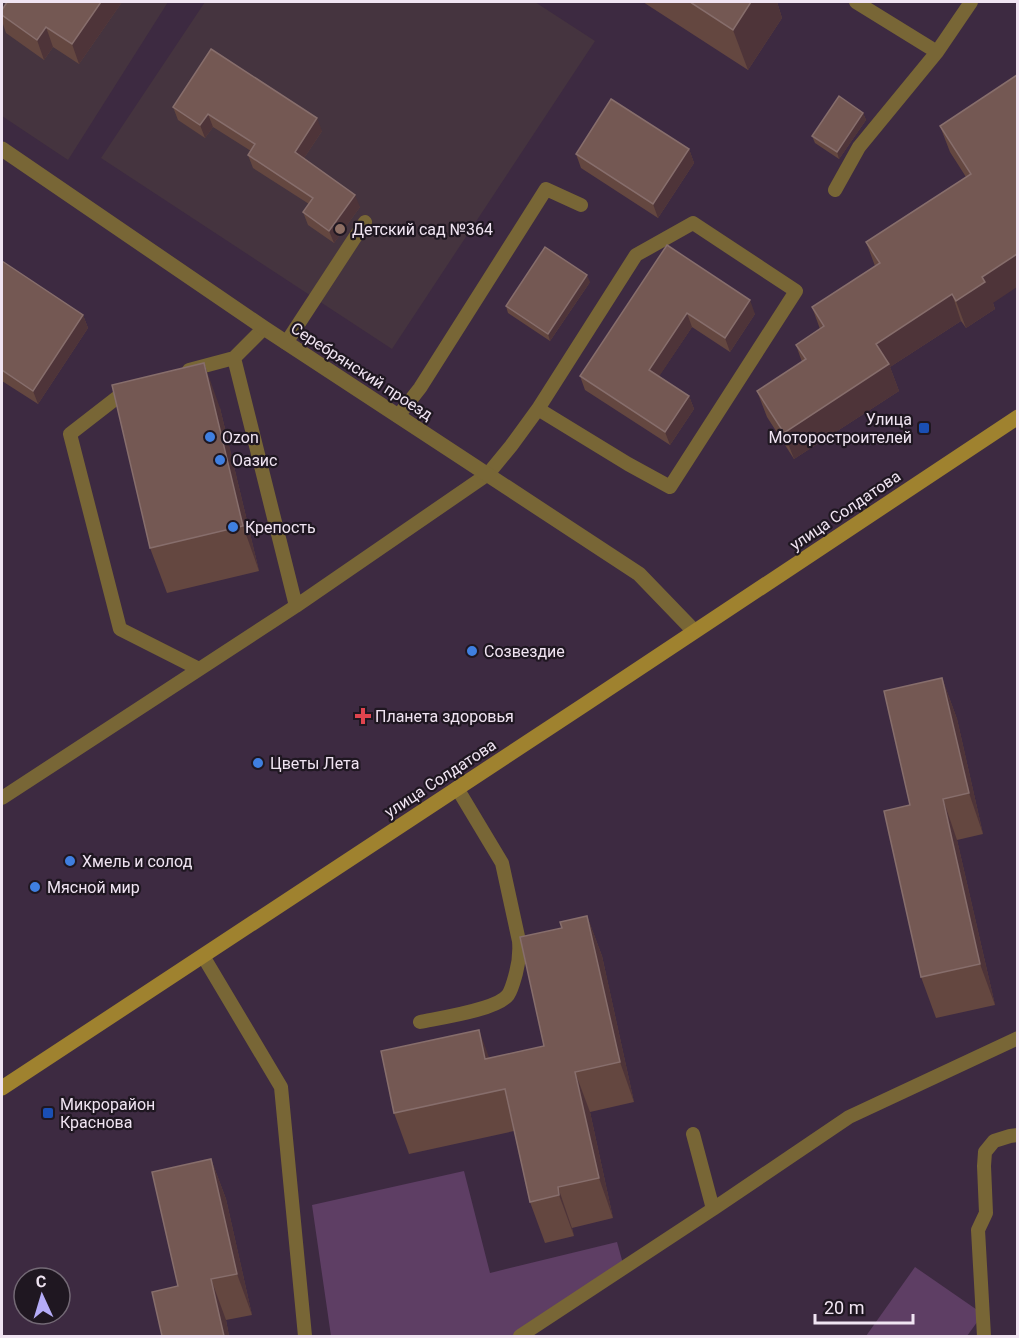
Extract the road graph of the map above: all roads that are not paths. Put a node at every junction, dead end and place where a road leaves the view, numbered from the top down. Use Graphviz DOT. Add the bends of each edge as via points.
graph roads {
  1 [pos="856,2"];
  2 [pos="971,2"];
  3 [pos="937,52"];
  4 [pos="2,149"];
  5 [pos="835,190"];
  6 [pos="581,204"];
  7 [pos="365,222"];
  8 [pos="264,328"];
  9 [pos="286,343"];
  10 [pos="234,358"];
  11 [pos="177,374"];
  12 [pos="142,383"];
  13 [pos="538,409"];
  14 [pos="398,416"];
  15 [pos="1017,417"];
  16 [pos="488,474"];
  17 [pos="296,606"];
  18 [pos="694,632"];
  19 [pos="199,669"];
  20 [pos="457,788"];
  21 [pos="2,798"];
  22 [pos="203,956"];
  23 [pos="420,1022"];
  24 [pos="1016,1041"];
  25 [pos="2,1088"];
  26 [pos="693,1134"];
  27 [pos="1017,1136"];
  28 [pos="713,1209"];
  29 [pos="305,1336"];
  30 [pos="520,1336"];
  31 [pos="984,1336"];
  1 -- 3 [label="lane"];
  2 -- 3 [label="lane"];
  3 -- 5 [label="lane" via="859,147"];
  4 -- 8 [label="street, Серебрянский проезд"];
  6 -- 14 [label="lane" via="546,189 420,388"];
  7 -- 9 [label="lane"];
  8 -- 9 [label="street, Серебрянский проезд"];
  8 -- 10 [label="lane"];
  9 -- 14 [label="street, Серебрянский проезд"];
  10 -- 11 [label="lane"];
  10 -- 17 [label="lane"];
  12 -- 19 [label="lane" via="131,387 70,434 120,629"];
  13 -- 13 [label="lane" via="670,487 796,291 693,223 636,255"];
  13 -- 16 [label="lane"];
  14 -- 16 [label="street, Серебрянский проезд"];
  15 -- 18 [label="main road, улица Солдатова"];
  16 -- 17 [label="lane"];
  16 -- 18 [label="street, Серебрянский проезд" via="639,574"];
  17 -- 19 [label="lane"];
  18 -- 20 [label="main road, улица Солдатова"];
  19 -- 21 [label="lane"];
  20 -- 22 [label="main road, улица Солдатова"];
  20 -- 23 [label="lane" via="502,863 520,954 512,987 499,1003"];
  22 -- 25 [label="main road, улица Солдатова"];
  22 -- 29 [label="lane" via="280,1087"];
  24 -- 28 [label="lane" via="849,1117"];
  26 -- 28 [label="lane"];
  27 -- 31 [label="lane" via="994,1141 985,1152 986,1213 978,1230"];
  28 -- 30 [label="lane"];
}
